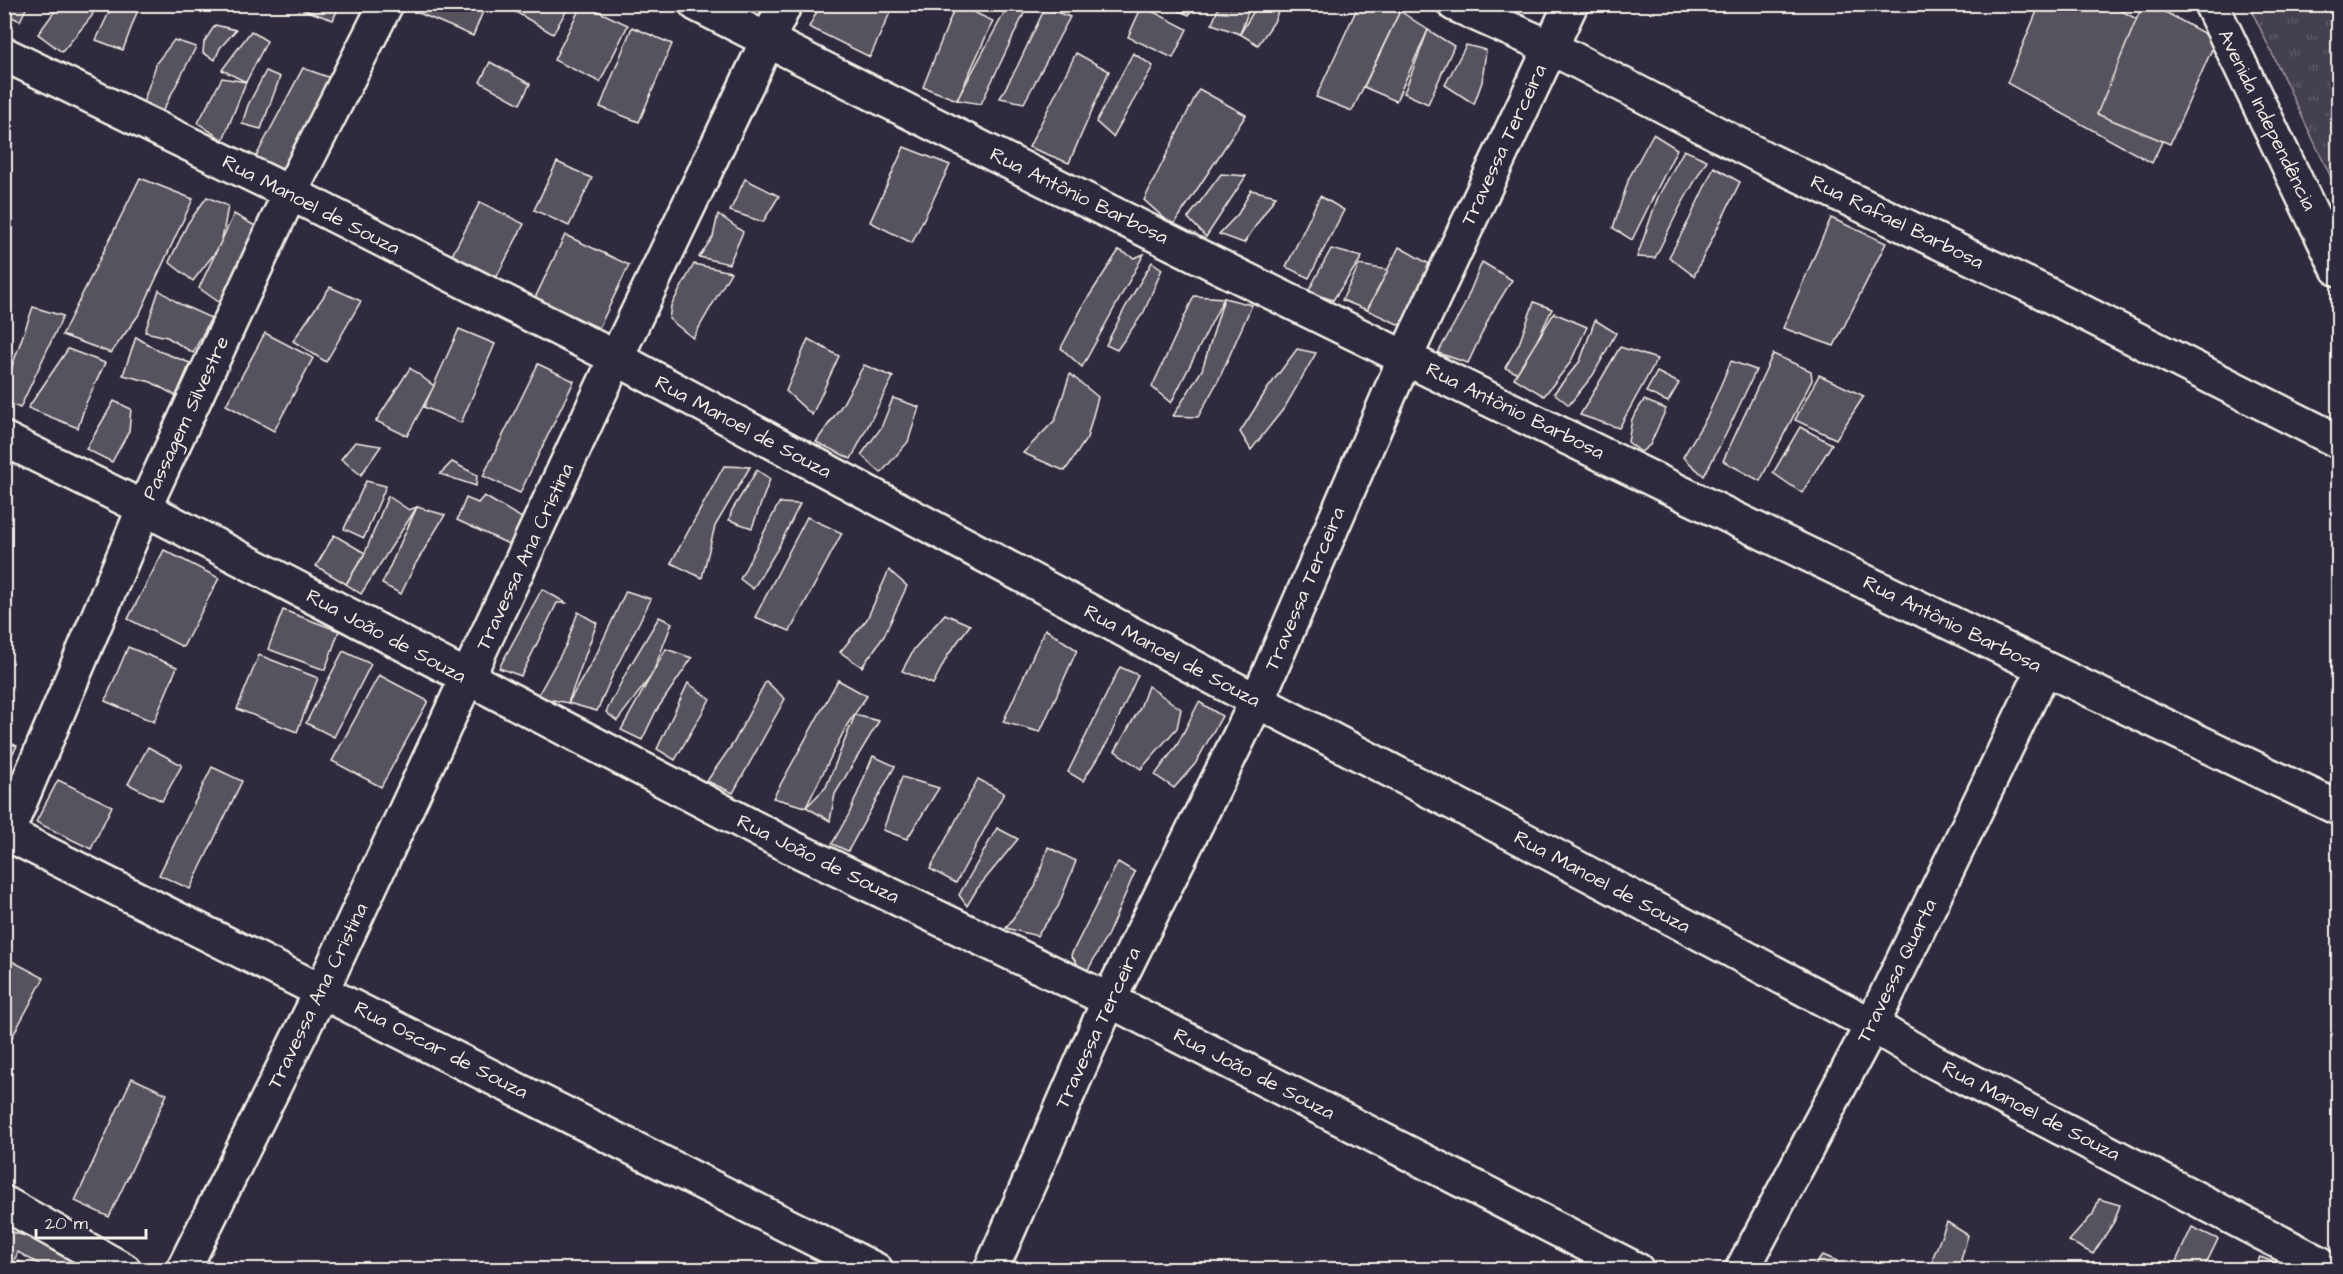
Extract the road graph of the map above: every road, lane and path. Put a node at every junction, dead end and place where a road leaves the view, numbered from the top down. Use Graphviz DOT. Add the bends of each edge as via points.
graph roads {
  1 [pos="386,4"];
  2 [pos="696,4"];
  3 [pos="785,4"];
  4 [pos="1454,4"];
  5 [pos="1571,4"];
  6 [pos="2208,7"];
  7 [pos="768,41"];
  8 [pos="1550,47"];
  9 [pos="4,54"];
  10 [pos="290,193"];
  11 [pos="2338,268"];
  12 [pos="616,358"];
  13 [pos="1405,358"];
  14 [pos="4,439"];
  15 [pos="2338,441"];
  16 [pos="144,508"];
  17 [pos="2044,669"];
  18 [pos="468,680"];
  19 [pos="1257,701"];
  20 [pos="2338,808"];
  21 [pos="6,835"];
  22 [pos="322,990"];
  23 [pos="1109,999"];
  24 [pos="1872,1025"];
  25 [pos="4,1203"];
  26 [pos="124,1269"];
  27 [pos="183,1269"];
  28 [pos="876,1269"];
  29 [pos="991,1269"];
  30 [pos="1637,1269"];
  31 [pos="1742,1269"];
  32 [pos="2333,1269"];
  1 -- 10 [label="street, Passagem Silvestre"];
  2 -- 7 [label="street, Rua Antônio Barbosa"];
  3 -- 7 [label="street, Travessa Ana Cristina"];
  4 -- 8 [label="street, Rua Rafael Barbosa"];
  5 -- 8 [label="street, Travessa Terceira"];
  6 -- 11 [label="street, Avenida Independência"];
  7 -- 12 [label="street, Travessa Ana Cristina"];
  7 -- 13 [label="street, Rua Antônio Barbosa"];
  8 -- 13 [label="street, Travessa Terceira"];
  8 -- 15 [label="street, Rua Rafael Barbosa" via="1766,159 2041,291"];
  9 -- 10 [label="street, Rua Manoel de Souza"];
  10 -- 12 [label="street, Rua Manoel de Souza"];
  10 -- 16 [label="street, Passagem Silvestre"];
  12 -- 18 [label="street, Travessa Ana Cristina"];
  12 -- 19 [label="street, Rua Manoel de Souza"];
  13 -- 17 [label="street, Rua Antônio Barbosa"];
  13 -- 19 [label="street, Travessa Terceira"];
  14 -- 16 [label="street, Rua João de Souza"];
  16 -- 18 [label="street, Rua João de Souza"];
  16 -- 21 [label="street, Passagem Silvestre"];
  17 -- 20 [label="street, Rua Antônio Barbosa"];
  17 -- 24 [label="street, Travessa Quarta"];
  18 -- 22 [label="street, Travessa Ana Cristina"];
  18 -- 23 [label="street, Rua João de Souza" via="791,847"];
  19 -- 23 [label="street, Travessa Terceira"];
  19 -- 24 [label="street, Rua Manoel de Souza"];
  21 -- 22 [label="street, Rua Oscar de Souza"];
  22 -- 27 [label="street, Travessa Ana Cristina"];
  22 -- 28 [label="street, Rua Oscar de Souza"];
  23 -- 29 [label="street, Travessa Terceira"];
  23 -- 30 [label="street, Rua João de Souza"];
  24 -- 31 [label="street, Travessa Quarta"];
  24 -- 32 [label="street, Rua Manoel de Souza" via="1930,1060"];
  25 -- 26 [label="street"];
}
